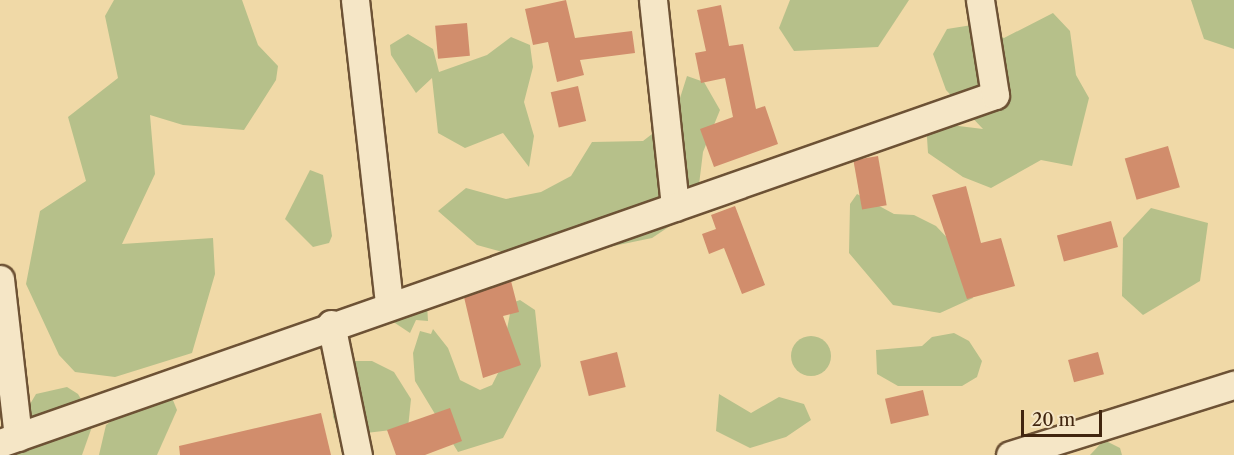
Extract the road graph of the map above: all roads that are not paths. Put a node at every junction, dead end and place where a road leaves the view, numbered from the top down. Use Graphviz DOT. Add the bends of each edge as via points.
graph roads {
  1 [pos="355,0"];
  2 [pos="653,0"];
  3 [pos="980,0"];
  4 [pos="675,207"];
  5 [pos="0,279"];
  6 [pos="389,303"];
  7 [pos="331,324"];
  8 [pos="1234,385"];
  9 [pos="9,440"];
  10 [pos="358,455"];
  11 [pos="1010,455"];
  1 -- 6 [label="street"];
  2 -- 4 [label="street"];
  3 -- 4 [label="street" via="995,95"];
  4 -- 6 [label="street"];
  5 -- 9 [label="street"];
  6 -- 7 [label="street"];
  7 -- 9 [label="street"];
  7 -- 10 [label="street"];
  8 -- 11 [label="street"];
}
